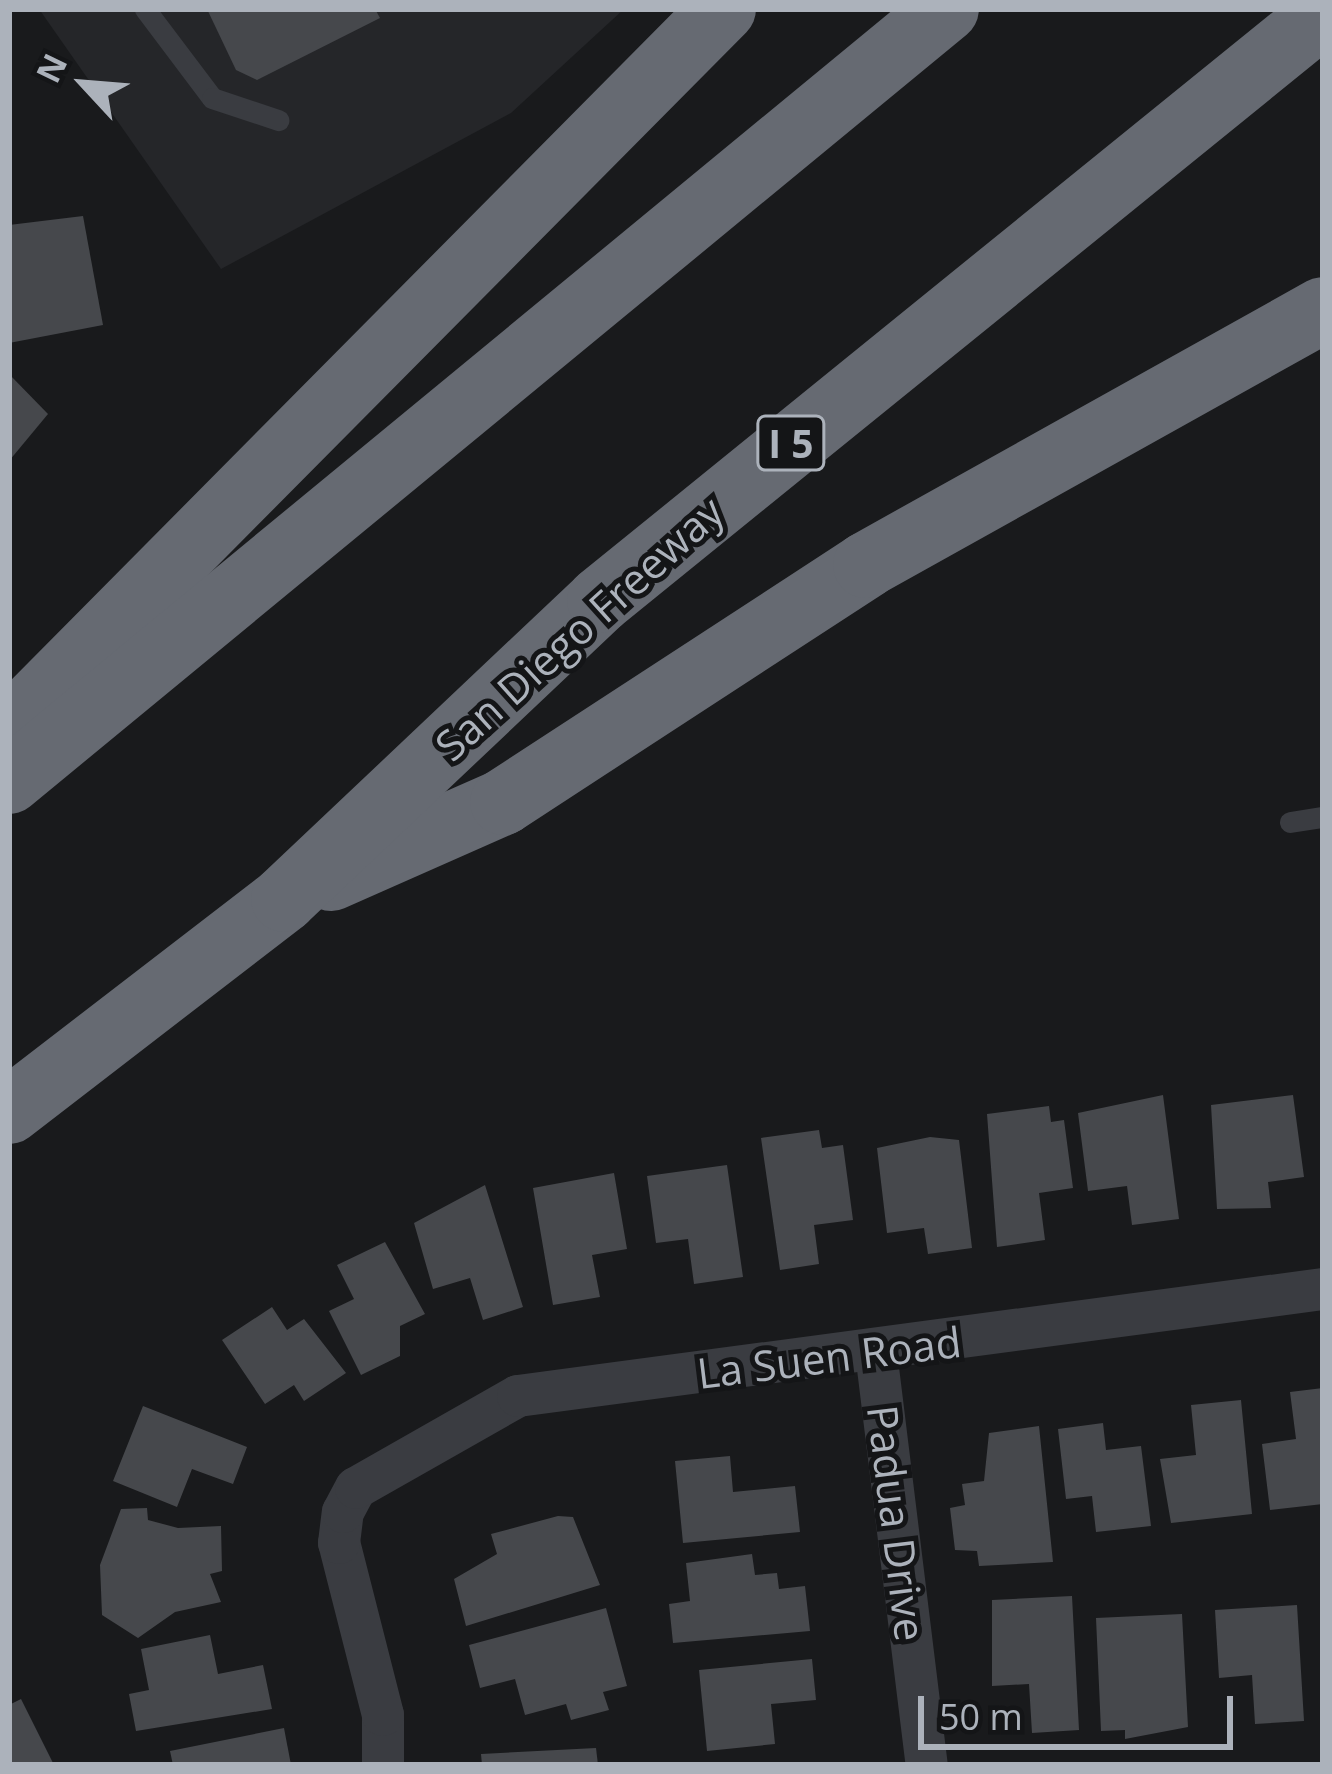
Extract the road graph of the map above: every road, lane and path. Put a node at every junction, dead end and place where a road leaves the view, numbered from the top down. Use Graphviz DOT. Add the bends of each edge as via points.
graph roads {
  1 [pos="145,9"];
  2 [pos="724,9"];
  3 [pos="946,9"];
  4 [pos="1323,14"];
  5 [pos="278,120"];
  6 [pos="1323,310"];
  7 [pos="9,729"];
  8 [pos="9,781"];
  9 [pos="1323,818"];
  10 [pos="1290,822"];
  11 [pos="284,899"];
  12 [pos="9,1111"];
  13 [pos="1323,1289"];
  14 [pos="876,1352"];
  15 [pos="383,1765"];
  16 [pos="927,1765"];
  1 -- 5 [label="lane" via="212,98"];
  2 -- 7 [label="highway"];
  3 -- 8 [label="highway"];
  4 -- 11 [label="highway, San Diego Freeway / I 5" via="600,600"];
  6 -- 11 [label="highway" via="866,565 503,802"];
  9 -- 10 [label="lane"];
  11 -- 12 [label="highway, San Diego Freeway / I 5"];
  13 -- 14 [label="street, La Suen Road"];
  14 -- 15 [label="street, La Suen Road" via="518,1396 356,1488 339,1543 383,1715"];
  14 -- 16 [label="street, Padua Drive"];
}
